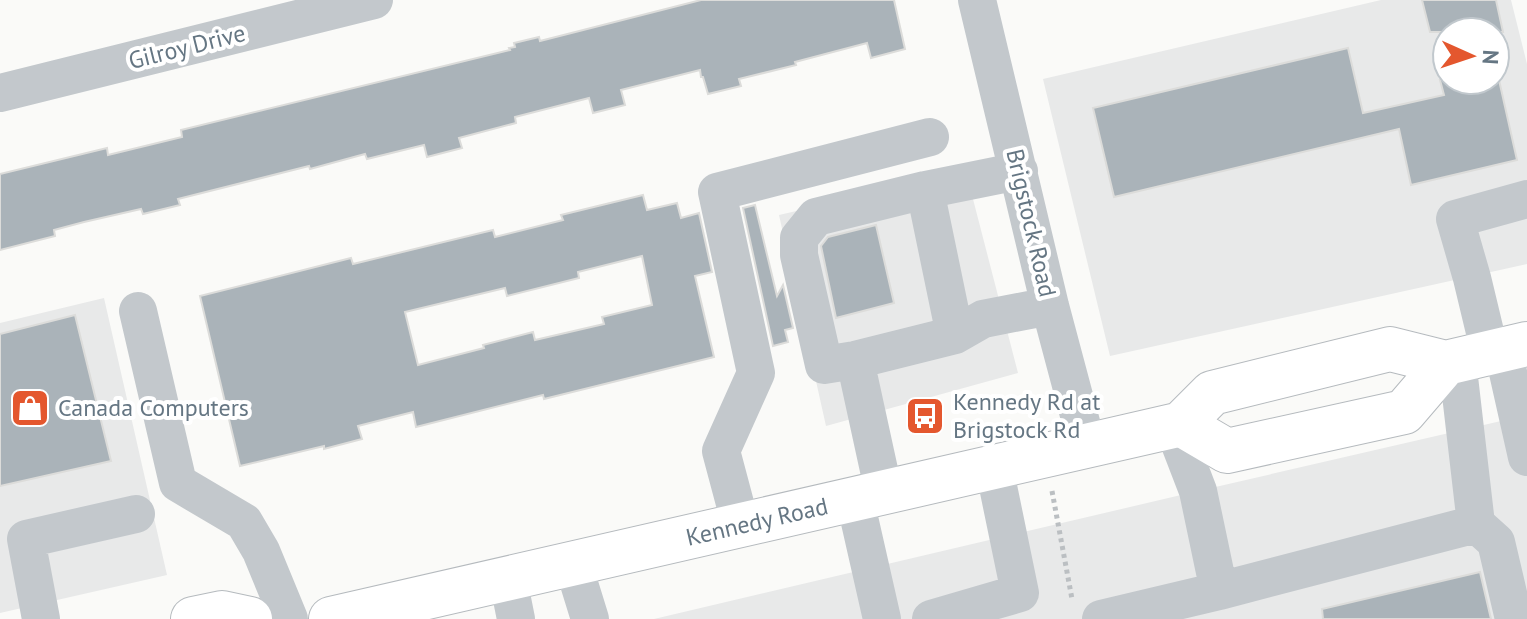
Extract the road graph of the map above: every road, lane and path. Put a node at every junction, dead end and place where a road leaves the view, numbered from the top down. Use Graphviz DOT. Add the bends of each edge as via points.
graph roads {
  1 [pos="374,0"];
  2 [pos="977,0"];
  3 [pos="0,93"];
  4 [pos="930,137"];
  5 [pos="1019,171"];
  6 [pos="925,190"];
  7 [pos="1527,199"];
  8 [pos="1050,306"];
  9 [pos="138,311"];
  10 [pos="955,335"];
  11 [pos="1485,354"];
  12 [pos="855,360"];
  13 [pos="1177,425"];
  14 [pos="1066,450"];
  15 [pos="1527,457"];
  16 [pos="994,467"];
  17 [pos="869,496"];
  18 [pos="136,514"];
  19 [pos="1476,524"];
  20 [pos="741,526"];
  21 [pos="573,564"];
  22 [pos="1219,591"];
  23 [pos="512,599"];
  24 [pos="1025,606"];
  25 [pos="1087,612"];
  26 [pos="41,619"];
  27 [pos="193,619"];
  28 [pos="250,619"];
  29 [pos="289,619"];
  30 [pos="335,619"];
  31 [pos="590,619"];
  32 [pos="882,619"];
  33 [pos="931,619"];
  34 [pos="1514,619"];
  1 -- 3 [label="street, Gilroy Drive"];
  2 -- 5 [label="street, Brigstock Road"];
  4 -- 20 [label="street" via="717,192 756,373 721,451"];
  5 -- 6 [label="street"];
  5 -- 8 [label="street, Brigstock Road"];
  6 -- 10 [label="street"];
  6 -- 12 [label="street" via="816,217 799,238 824,365"];
  7 -- 11 [label="street" via="1455,219"];
  8 -- 10 [label="street" via="983,319"];
  8 -- 14 [label="street, Brigstock Road"];
  9 -- 29 [label="street" via="178,483 244,522"];
  10 -- 12 [label="street"];
  11 -- 13 [label="main road" via="1390,349 1212,393"];
  11 -- 13 [label="main road" via="1404,412 1227,451"];
  11 -- 15 [label="street"];
  11 -- 19 [label="street"];
  12 -- 17 [label="street"];
  13 -- 14 [label="main road, Kennedy Road"];
  13 -- 22 [label="street" via="1198,491"];
  14 -- 16 [label="main road, Kennedy Road"];
  14 -- 25 [label="path" via="1069,589"];
  16 -- 17 [label="main road, Kennedy Road"];
  16 -- 24 [label="street"];
  17 -- 20 [label="main road, Kennedy Road"];
  17 -- 32 [label="street"];
  18 -- 26 [label="street" via="26,539"];
  19 -- 22 [label="street"];
  19 -- 34 [label="street" via="1496,542"];
  20 -- 21 [label="main road, Kennedy Road"];
  21 -- 23 [label="main road, Kennedy Road"];
  21 -- 31 [label="street"];
  22 -- 25 [label="street"];
  23 -- 30 [label="main road, Kennedy Road"];
  24 -- 33 [label="street"];
  27 -- 28 [label="main road" via="222,613"];
}
